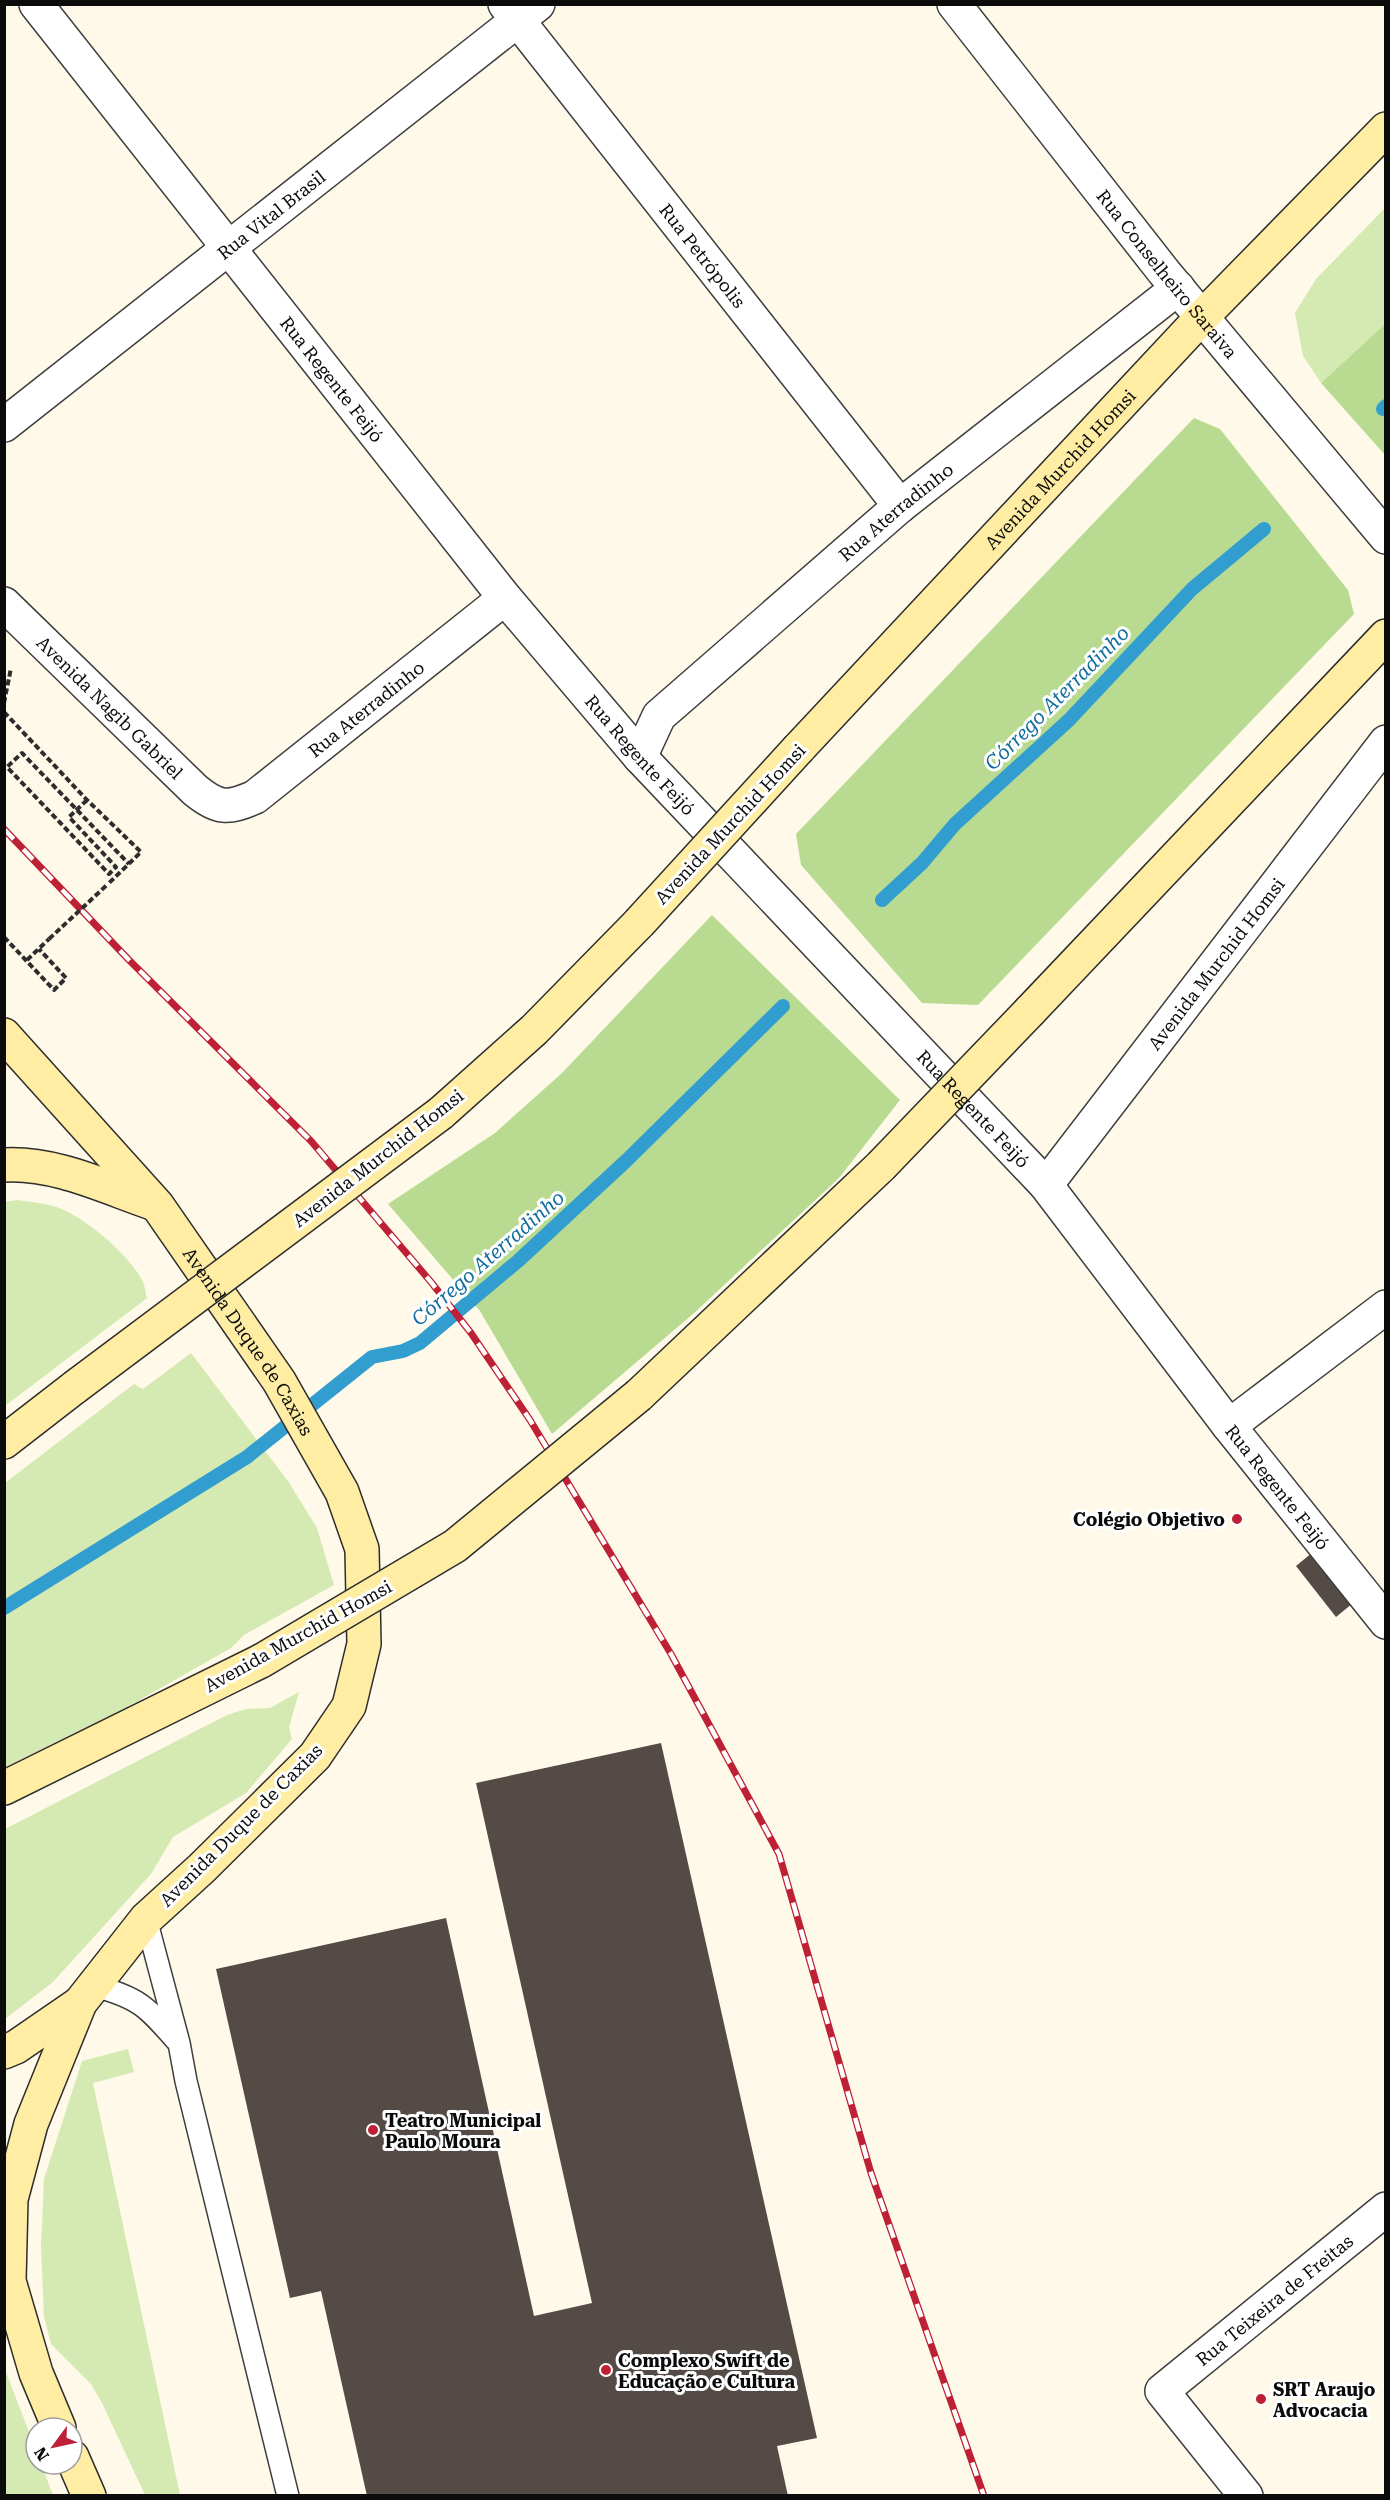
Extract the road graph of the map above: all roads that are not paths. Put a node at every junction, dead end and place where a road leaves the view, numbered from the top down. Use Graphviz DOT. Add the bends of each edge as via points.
graph roads {
  1 [pos="36,4"];
  2 [pos="954,4"];
  3 [pos="520,10"];
  4 [pos="1386,129"];
  5 [pos="228,248"];
  6 [pos="1178,288"];
  7 [pos="1202,317"];
  8 [pos="4,425"];
  9 [pos="900,506"];
  10 [pos="1386,537"];
  11 [pos="505,598"];
  12 [pos="4,604"];
  13 [pos="1386,636"];
  14 [pos="1386,742"];
  15 [pos="640,757"];
  16 [pos="220,806"];
  17 [pos="4,1035"];
  18 [pos="4,1165"];
  19 [pos="1046,1185"];
  20 [pos="157,1205"];
  21 [pos="1386,1307"];
  22 [pos="1229,1426"];
  23 [pos="4,1442"];
  24 [pos="1386,1622"];
  25 [pos="4,1788"];
  26 [pos="146,1919"];
  27 [pos="87,1994"];
  28 [pos="179,2043"];
  29 [pos="4,2052"];
  30 [pos="1386,2209"];
  31 [pos="55,2416"];
  32 [pos="80,2476"];
  33 [pos="89,2496"];
  34 [pos="288,2496"];
  35 [pos="1246,2496"];
  1 -- 5 [label="street, Rua Regente Feijó"];
  2 -- 6 [label="street, Rua Conselheiro Saraiva"];
  3 -- 5 [label="street, Rua Vital Brasil"];
  3 -- 9 [label="street, Rua Petrópolis"];
  4 -- 7 [label="main road, Avenida Murchid Homsi"];
  5 -- 8 [label="street, Rua Vital Brasil"];
  5 -- 11 [label="street, Rua Regente Feijó"];
  6 -- 7 [label="street, Rua Conselheiro Saraiva"];
  6 -- 9 [label="street, Rua Aterradinho"];
  7 -- 10 [label="street, Rua Conselheiro Saraiva"];
  7 -- 23 [label="main road, Avenida Murchid Homsi, bridge" via="639,923 534,1030 441,1113"];
  9 -- 15 [label="street, Rua Aterradinho" via="659,716"];
  11 -- 15 [label="street, Rua Regente Feijó"];
  11 -- 16 [label="street, Rua Aterradinho" via="255,797"];
  12 -- 16 [label="street, Avenida Nagib Gabriel" via="195,790"];
  13 -- 25 [label="main road, Avenida Murchid Homsi, bridge" via="881,1166 639,1395 455,1545 261,1661"];
  14 -- 19 [label="street, Avenida Murchid Homsi"];
  15 -- 19 [label="street, Rua Regente Feijó"];
  17 -- 20 [label="main road, Avenida Duque de Caxias"];
  18 -- 20 [label="main road" via="58,1170"];
  19 -- 22 [label="street, Rua Regente Feijó"];
  20 -- 26 [label="main road, Avenida Duque de Caxias" via="279,1381 342,1492 362,1549 363,1644 349,1706 315,1756"];
  21 -- 22 [label="street"];
  22 -- 24 [label="street, Rua Regente Feijó"];
  26 -- 27 [label="main road, Avenida Duque de Caxias"];
  26 -- 28 [label="lane"];
  27 -- 28 [label="lane" via="117,1992 139,2002"];
  27 -- 29 [label="main road"];
  27 -- 31 [label="main road, Avenida Duque de Caxias" via="31,2124 11,2199 9,2281 36,2373"];
  28 -- 34 [label="lane"];
  30 -- 35 [label="street, Rua Teixeira de Freitas" via="1162,2391"];
  32 -- 33 [label="main road"];
}
